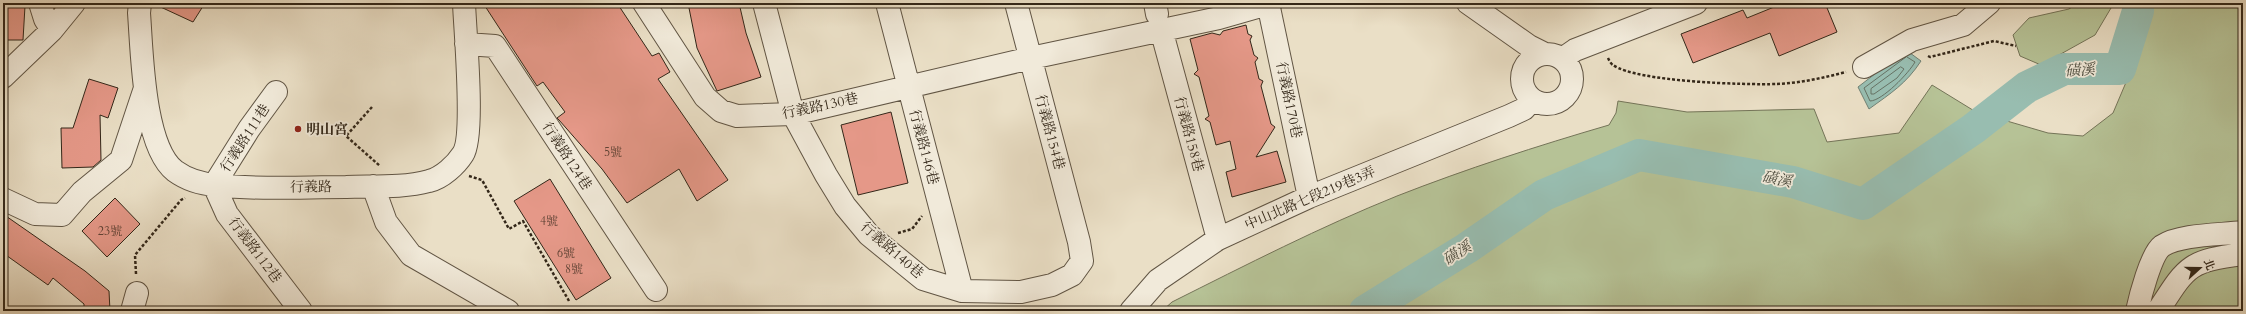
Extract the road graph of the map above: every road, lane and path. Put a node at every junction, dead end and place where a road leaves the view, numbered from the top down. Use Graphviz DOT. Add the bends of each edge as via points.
graph roads {
  1 [pos="40,3"];
  2 [pos="74,3"];
  3 [pos="140,3"];
  4 [pos="464,3"];
  5 [pos="644,3"];
  6 [pos="764,3"];
  7 [pos="887,3"];
  8 [pos="1016,3"];
  9 [pos="1269,3"];
  10 [pos="1468,3"];
  11 [pos="1696,3"];
  12 [pos="1988,3"];
  13 [pos="1158,15"];
  14 [pos="52,30"];
  15 [pos="1512,34"];
  16 [pos="1596,42"];
  17 [pos="466,44"];
  18 [pos="2016,46"];
  19 [pos="1930,57"];
  20 [pos="1031,58"];
  21 [pos="1560,62"];
  22 [pos="1864,67"];
  23 [pos="3,77"];
  24 [pos="1526,85"];
  25 [pos="907,86"];
  26 [pos="144,90"];
  27 [pos="276,92"];
  28 [pos="372,107"];
  29 [pos="793,114"];
  30 [pos="450,169"];
  31 [pos="214,185"];
  32 [pos="401,185"];
  33 [pos="373,186"];
  34 [pos="935,191"];
  35 [pos="1309,197"];
  36 [pos="3,199"];
  37 [pos="2243,232"];
  38 [pos="869,235"];
  39 [pos="1218,239"];
  40 [pos="2243,254"];
  41 [pos="1082,261"];
  42 [pos="656,290"];
  43 [pos="962,291"];
  44 [pos="568,301"];
  45 [pos="134,302"];
  46 [pos="301,311"];
  47 [pos="508,311"];
  48 [pos="1130,311"];
  49 [pos="2137,311"];
  50 [pos="2158,311"];
  1 -- 14 [label="street"];
  2 -- 14 [label="street"];
  3 -- 26 [label="street, 行義路"];
  4 -- 17 [label="street, 行義路"];
  5 -- 29 [label="street, 行義路130巷" via="705,97 721,111 737,116"];
  6 -- 29 [label="street, 行義路140巷"];
  7 -- 25 [label="street, 行義路146巷"];
  8 -- 20 [label="street, 行義路154巷"];
  9 -- 13 [label="street, 行義路130巷" via="1219,18"];
  9 -- 35 [label="street, 行義路170巷"];
  10 -- 15 [label="street"];
  11 -- 16 [label="street"];
  12 -- 22 [label="street" via="1963,25 1912,40"];
  13 -- 20 [label="street, 行義路130巷"];
  13 -- 39 [label="street, 行義路158巷"];
  14 -- 23 [label="street"];
  15 -- 21 [label="street"];
  15 -- 24 [label="street" via="1521,52"];
  16 -- 21 [label="street" via="1575,50"];
  16 -- 22 [label="path" via="1613,65 1641,75 1679,80 1777,84 1817,80"];
  17 -- 30 [label="street, 行義路" via="469,129 464,153"];
  17 -- 42 [label="street, 行義路124巷" via="495,46"];
  18 -- 19 [label="path" via="1994,41"];
  20 -- 25 [label="street, 行義路130巷"];
  20 -- 41 [label="street, 行義路154巷"];
  21 -- 24 [label="street" via="1537,56"];
  21 -- 24 [label="street" via="1570,91 1558,103 1549,105"];
  24 -- 35 [label="street, 中山北路七段219巷3弄" via="1524,109"];
  25 -- 29 [label="street, 行義路130巷"];
  25 -- 34 [label="street, 行義路146巷"];
  26 -- 31 [label="street, 行義路" via="154,134 163,156 174,170 190,179"];
  26 -- 36 [label="street" via="121,160 82,192 62,215 35,214"];
  27 -- 31 [label="street, 行義路111巷"];
  28 -- 32 [label="path" via="346,136"];
  29 -- 38 [label="street, 行義路140巷" via="845,206"];
  30 -- 32 [label="street, 行義路" via="431,181"];
  30 -- 44 [label="path" via="482,180 509,229 524,222"];
  31 -- 33 [label="street, 行義路" via="281,188"];
  31 -- 45 [label="path" via="181,200 135,255"];
  31 -- 46 [label="street, 行義路112巷" via="227,214"];
  32 -- 33 [label="street, 行義路"];
  33 -- 47 [label="street" via="386,222 411,255"];
  34 -- 38 [label="path" via="918,223 912,229"];
  34 -- 43 [label="street, 行義路146巷"];
  35 -- 39 [label="street, 中山北路七段219巷3弄"];
  37 -- 49 [label="street" via="2179,239 2161,247 2150,266"];
  38 -- 43 [label="street, 行義路140巷" via="923,279"];
  39 -- 48 [label="street, 中山北路七段219巷3弄" via="1158,280"];
  40 -- 50 [label="street" via="2209,259 2194,265 2181,275"];
  41 -- 43 [label="street, 行義路140巷" via="1072,275 1052,285 1021,292"];
}
